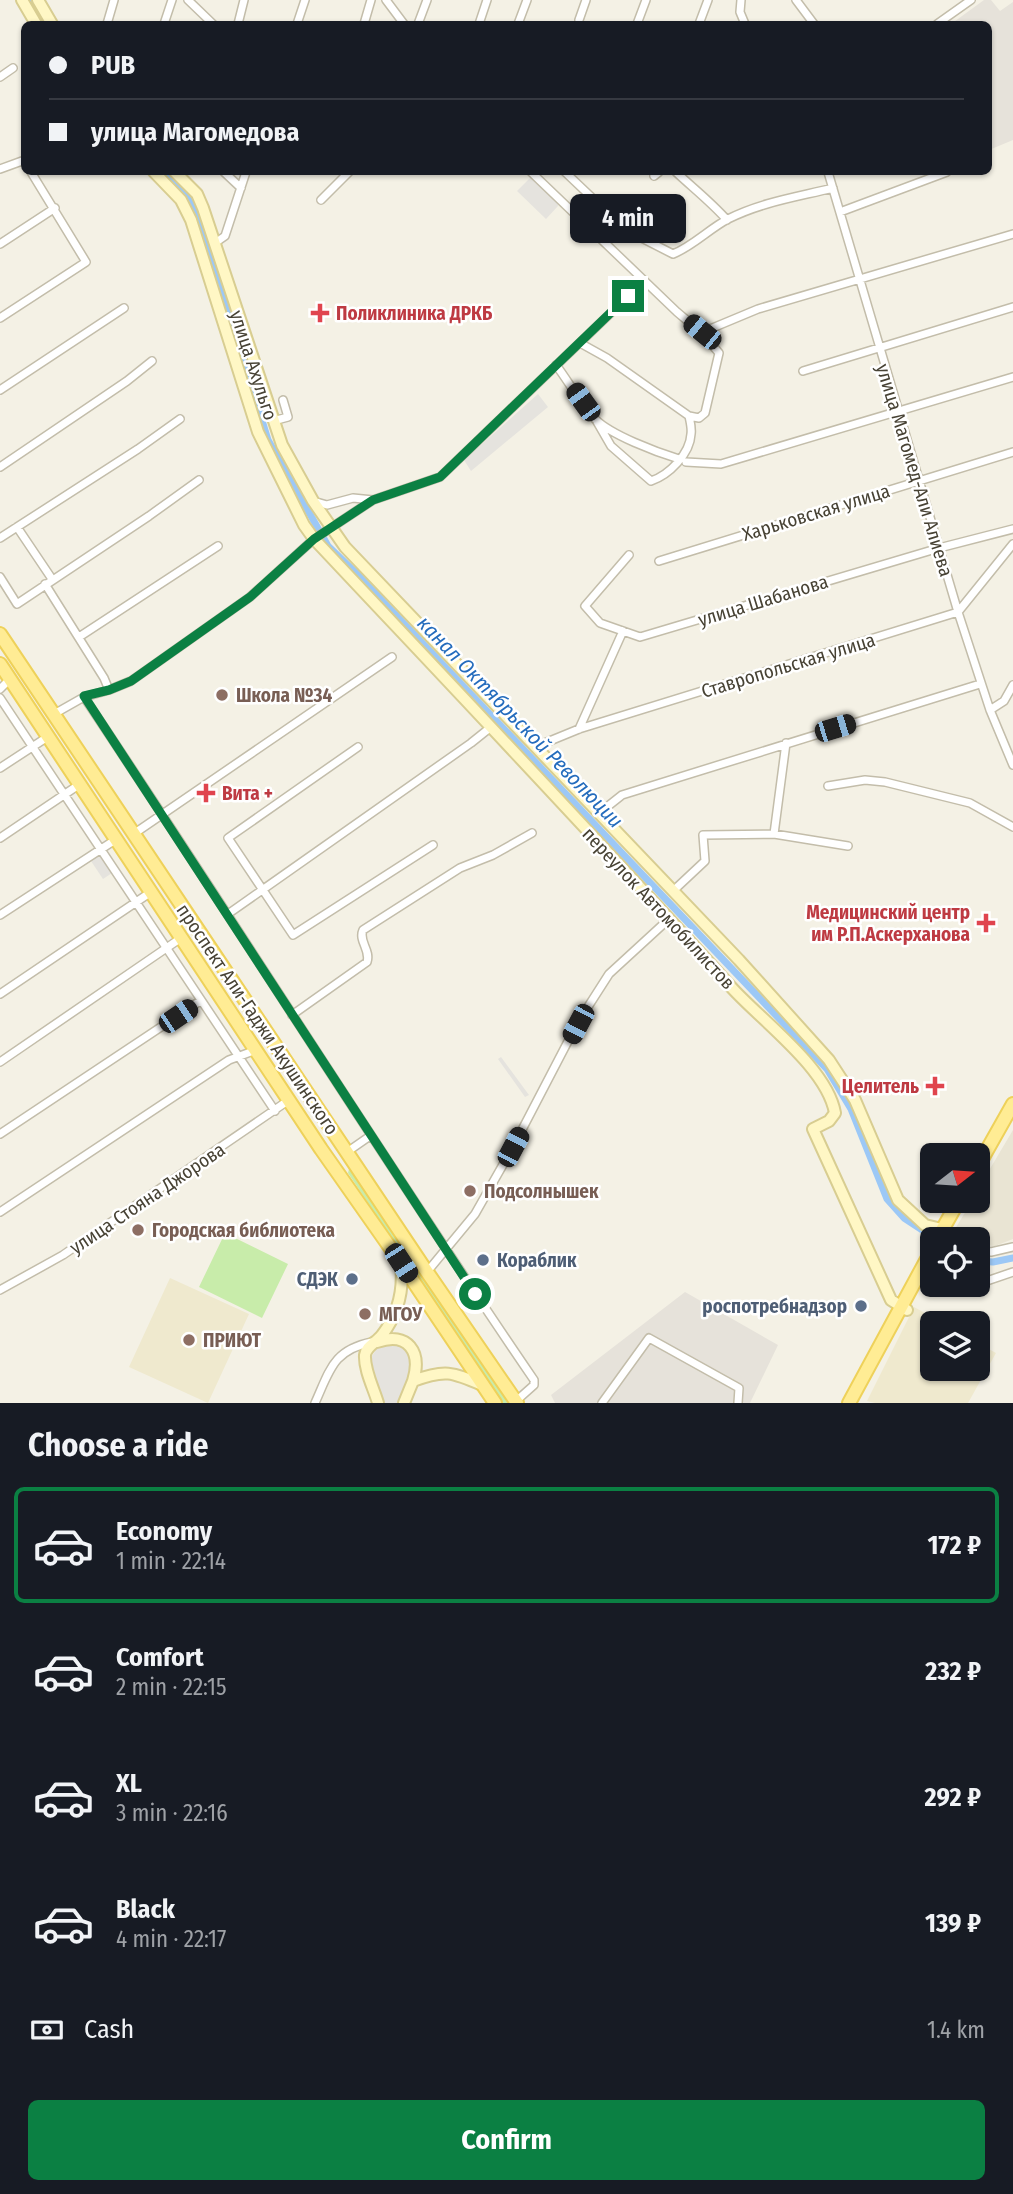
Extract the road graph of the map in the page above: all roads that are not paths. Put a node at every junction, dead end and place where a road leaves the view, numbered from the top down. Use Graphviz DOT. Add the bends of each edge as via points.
graph roads {
  1 [pos="22,0"];
  2 [pos="38,0"];
  3 [pos="114,0"];
  4 [pos="172,0"];
  5 [pos="188,0"];
  6 [pos="244,0"];
  7 [pos="305,0"];
  8 [pos="371,0"];
  9 [pos="386,0"];
  10 [pos="427,0"];
  11 [pos="487,0"];
  12 [pos="527,0"];
  13 [pos="586,0"];
  14 [pos="646,0"];
  15 [pos="708,0"];
  16 [pos="741,0"];
  17 [pos="796,0"];
  18 [pos="971,0"];
  19 [pos="579,20"];
  20 [pos="34,21"];
  21 [pos="50,21"];
  22 [pos="108,21"];
  23 [pos="165,21"];
  24 [pos="209,21"];
  25 [pos="239,21"];
  26 [pos="298,21"];
  27 [pos="364,21"];
  28 [pos="402,21"];
  29 [pos="419,21"];
  30 [pos="480,21"];
  31 [pos="519,21"];
  32 [pos="638,21"];
  33 [pos="700,21"];
  34 [pos="744,21"];
  35 [pos="812,21"];
  36 [pos="941,21"];
  37 [pos="13,68"];
  38 [pos="0,77"];
  39 [pos="21,163"];
  40 [pos="0,169"];
  41 [pos="33,175"];
  42 [pos="157,175"];
  43 [pos="178,175"];
  44 [pos="227,175"];
  45 [pos="245,175"];
  46 [pos="346,175"];
  47 [pos="534,175"];
  48 [pos="568,175"];
  49 [pos="679,175"];
  50 [pos="829,175"];
  51 [pos="925,175"];
  52 [pos="241,188"];
  53 [pos="833,188"];
  54 [pos="321,200"];
  55 [pos="55,208"];
  56 [pos="841,212"];
  57 [pos="727,220"];
  58 [pos="1013,233"];
  59 [pos="215,243"];
  60 [pos="0,244"];
  61 [pos="859,279"];
  62 [pos="644,281"];
  63 [pos="1013,307"];
  64 [pos="124,308"];
  65 [pos="0,318"];
  66 [pos="710,329"];
  67 [pos="580,343"];
  68 [pos="879,347"];
  69 [pos="152,361"];
  70 [pos="556,365"];
  71 [pos="803,371"];
  72 [pos="1013,377"];
  73 [pos="0,390"];
  74 [pos="283,400"];
  75 [pos="899,413"];
  76 [pos="689,416"];
  77 [pos="180,419"];
  78 [pos="596,420"];
  79 [pos="273,421"];
  80 [pos="1013,452"];
  81 [pos="683,460"];
  82 [pos="0,467"];
  83 [pos="198,480"];
  84 [pos="919,480"];
  85 [pos="373,500"];
  86 [pos="313,501"];
  87 [pos="17,527"];
  88 [pos="329,529"];
  89 [pos="1013,529"];
  90 [pos="0,538"];
  91 [pos="314,539"];
  92 [pos="1013,544"];
  93 [pos="218,546"];
  94 [pos="939,548"];
  95 [pos="629,555"];
  96 [pos="659,561"];
  97 [pos="0,577"];
  98 [pos="52,579"];
  99 [pos="44,584"];
  100 [pos="958,612"];
  101 [pos="623,631"];
  102 [pos="0,634"];
  103 [pos="79,638"];
  104 [pos="393,657"];
  105 [pos="0,664"];
  106 [pos="5,684"];
  107 [pos="980,684"];
  108 [pos="1013,685"];
  109 [pos="109,690"];
  110 [pos="84,696"];
  111 [pos="0,698"];
  112 [pos="990,710"];
  113 [pos="54,714"];
  114 [pos="491,727"];
  115 [pos="579,729"];
  116 [pos="49,736"];
  117 [pos="786,743"];
  118 [pos="358,747"];
  119 [pos="535,747"];
  120 [pos="32,748"];
  121 [pos="1013,765"];
  122 [pos="0,768"];
  123 [pos="80,784"];
  124 [pos="828,786"];
  125 [pos="64,795"];
  126 [pos="162,814"];
  127 [pos="598,814"];
  128 [pos="1013,827"];
  129 [pos="135,833"];
  130 [pos="532,833"];
  131 [pos="774,834"];
  132 [pos="0,838"];
  133 [pos="115,840"];
  134 [pos="433,845"];
  135 [pos="848,846"];
  136 [pos="100,850"];
  137 [pos="262,891"];
  138 [pos="673,891"];
  139 [pos="150,892"];
  140 [pos="135,902"];
  141 [pos="228,914"];
  142 [pos="0,915"];
  143 [pos="670,918"];
  144 [pos="181,938"];
  145 [pos="166,948"];
  146 [pos="0,994"];
  147 [pos="245,999"];
  148 [pos="200,1001"];
  149 [pos="230,1010"];
  150 [pos="292,1015"];
  151 [pos="256,1050"];
  152 [pos="237,1057"];
  153 [pos="0,1062"];
  154 [pos="289,1100"];
  155 [pos="1013,1104"];
  156 [pos="275,1111"];
  157 [pos="1013,1117"];
  158 [pos="0,1134"];
  159 [pos="370,1136"];
  160 [pos="990,1145"];
  161 [pos="349,1154"];
  162 [pos="990,1157"];
  163 [pos="334,1169"];
  164 [pos="0,1212"];
  165 [pos="930,1227"];
  166 [pos="1013,1247"];
  167 [pos="445,1250"];
  168 [pos="990,1252"];
  169 [pos="401,1263"];
  170 [pos="427,1272"];
  171 [pos="1013,1272"];
  172 [pos="990,1280"];
  173 [pos="920,1285"];
  174 [pos="0,1290"];
  175 [pos="904,1308"];
  176 [pos="377,1342"];
  177 [pos="413,1381"];
  178 [pos="482,1385"];
  179 [pos="516,1402"];
  180 [pos="315,1403"];
  181 [pos="378,1403"];
  182 [pos="404,1403"];
  183 [pos="495,1403"];
  184 [pos="602,1403"];
  185 [pos="738,1403"];
  186 [pos="849,1403"];
  187 [pos="856,1403"];
  1 -- 20 [label="main road"];
  2 -- 21 [label="main road"];
  3 -- 22 [label="street"];
  4 -- 23 [label="street"];
  5 -- 24 [label="street"];
  6 -- 25 [label="street"];
  7 -- 26 [label="street"];
  8 -- 27 [label="street"];
  9 -- 28 [label="street"];
  10 -- 29 [label="street"];
  11 -- 30 [label="street"];
  12 -- 31 [label="street"];
  13 -- 19 [label="street"];
  14 -- 32 [label="street"];
  15 -- 33 [label="street"];
  16 -- 34 [label="street"];
  17 -- 35 [label="street"];
  18 -- 36 [label="street"];
  37 -- 38 [label="street"];
  39 -- 40 [label="street"];
  41 -- 55 [label="street"];
  42 -- 91 [label="main road, переулок Автомобилистов" via="185,206 258,432"];
  43 -- 59 [label="main road, улица Ахульго" via="197,194"];
  44 -- 52 [label="street"];
  45 -- 52 [label="street"];
  46 -- 54 [label="street"];
  47 -- 62 [label="street"];
  48 -- 57 [label="street" via="626,230 673,254"];
  49 -- 57 [label="street"];
  50 -- 53 [label="street, улица Магомед-Али Алиева"];
  51 -- 56 [label="street"];
  52 -- 59 [label="street" via="225,236"];
  53 -- 56 [label="street, улица Магомед-Али Алиева"];
  53 -- 57 [label="street" via="775,200"];
  55 -- 60 [label="street"];
  55 -- 65 [label="street" via="86,262"];
  56 -- 61 [label="street, улица Магомед-Али Алиева"];
  58 -- 61 [label="street"];
  59 -- 79 [label="main road, улица Ахульго"];
  61 -- 66 [label="street" via="758,309"];
  61 -- 68 [label="street, улица Магомед-Али Алиева"];
  62 -- 67 [label="street"];
  62 -- 76 [label="street" via="719,353 705,413 699,418"];
  63 -- 68 [label="street"];
  64 -- 73 [label="street"];
  67 -- 70 [label="street"];
  67 -- 76 [label="street"];
  68 -- 71 [label="street"];
  68 -- 75 [label="street, улица Магомед-Али Алиева"];
  69 -- 82 [label="street"];
  70 -- 78 [label="street"];
  70 -- 85 [label="street" via="440,477"];
  72 -- 75 [label="street"];
  74 -- 79 [label="street" via="288,416"];
  75 -- 81 [label="street" via="721,464"];
  75 -- 84 [label="street, улица Магомед-Али Алиева"];
  76 -- 81 [label="street" via="691,434"];
  77 -- 87 [label="street"];
  78 -- 81 [label="street" via="628,439"];
  78 -- 81 [label="street" via="611,446 651,481 666,476"];
  79 -- 86 [label="main road, улица Ахульго"];
  80 -- 84 [label="street, Харьковская улица"];
  83 -- 98 [label="street"];
  84 -- 94 [label="street, улица Магомед-Али Алиева"];
  84 -- 96 [label="street, Харьковская улица"];
  85 -- 86 [label="street" via="353,498 327,505"];
  85 -- 88 [label="street"];
  86 -- 88 [label="main road, улица Ахульго"];
  87 -- 90 [label="street"];
  87 -- 98 [label="street"];
  88 -- 91 [label="street"];
  88 -- 119 [label="main road"];
  89 -- 94 [label="street, улица Шабанова"];
  91 -- 109 [label="street" via="250,597 131,681"];
  91 -- 114 [label="main road, переулок Автомобилистов"];
  92 -- 100 [label="street"];
  93 -- 103 [label="street"];
  94 -- 100 [label="street, улица Магомед-Али Алиева"];
  94 -- 101 [label="street, улица Шабанова" via="640,637"];
  95 -- 101 [label="street, улица Шабанова" via="585,606 600,623"];
  97 -- 99 [label="street" via="17,604"];
  98 -- 99 [label="street"];
  99 -- 103 [label="street"];
  100 -- 107 [label="street, улица Магомед-Али Алиева"];
  100 -- 115 [label="street, Ставропольская улица"];
  101 -- 115 [label="street"];
  102 -- 113 [label="main road, проспект Али-Гаджи Акушинского"];
  103 -- 109 [label="street"];
  104 -- 126 [label="street"];
  105 -- 106 [label="main road, проспект Али-Гаджи Акушинского"];
  106 -- 116 [label="main road, проспект Али-Гаджи Акушинского"];
  107 -- 112 [label="street, улица Магомед-Али Алиева"];
  107 -- 117 [label="street"];
  108 -- 112 [label="street" via="1004,701"];
  109 -- 110 [label="street"];
  110 -- 113 [label="street"];
  110 -- 126 [label="street"];
  111 -- 120 [label="street"];
  112 -- 121 [label="street, улица Магомед-Али Алиева"];
  113 -- 129 [label="main road, проспект Али-Гаджи Акушинского"];
  114 -- 137 [label="street"];
  114 -- 143 [label="main road, переулок Автомобилистов"];
  115 -- 119 [label="street, Ставропольская улица"];
  116 -- 120 [label="street"];
  116 -- 123 [label="main road, проспект Али-Гаджи Акушинского"];
  117 -- 127 [label="street" via="622,795"];
  117 -- 131 [label="street"];
  118 -- 137 [label="street" via="228,838"];
  119 -- 127 [label="main road"];
  120 -- 122 [label="street"];
  120 -- 125 [label="street"];
  123 -- 125 [label="street"];
  123 -- 133 [label="main road, проспект Али-Гаджи Акушинского"];
  124 -- 128 [label="street" via="885,782 970,803"];
  125 -- 132 [label="street"];
  125 -- 136 [label="street"];
  126 -- 129 [label="street"];
  126 -- 141 [label="street"];
  127 -- 138 [label="main road"];
  129 -- 147 [label="main road, проспект Али-Гаджи Акушинского"];
  130 -- 150 [label="street" via="450,873 363,930 367,962"];
  131 -- 135 [label="street"];
  131 -- 138 [label="street" via="703,835 705,861"];
  133 -- 136 [label="street"];
  133 -- 139 [label="main road, проспект Али-Гаджи Акушинского"];
  134 -- 137 [label="street" via="293,935"];
  136 -- 140 [label="street"];
  136 -- 142 [label="street"];
  137 -- 141 [label="street"];
  138 -- 165 [label="main road" via="829,1060 855,1100 895,1196"];
  139 -- 140 [label="street"];
  139 -- 144 [label="main road, проспект Али-Гаджи Акушинского"];
  140 -- 145 [label="street"];
  140 -- 146 [label="street"];
  141 -- 150 [label="street"];
  143 -- 167 [label="street" via="608,974 475,1214"];
  143 -- 175 [label="main road, переулок Автомобилистов" via="810,1065 826,1091 835,1113 813,1129 891,1300"];
  144 -- 145 [label="street"];
  144 -- 149 [label="main road, проспект Али-Гаджи Акушинского"];
  145 -- 148 [label="street"];
  145 -- 153 [label="street"];
  147 -- 149 [label="main road" via="240,1011"];
  147 -- 161 [label="main road, проспект Али-Гаджи Акушинского"];
  148 -- 152 [label="street"];
  148 -- 158 [label="street"];
  149 -- 151 [label="main road, проспект Али-Гаджи Акушинского"];
  150 -- 159 [label="street"];
  151 -- 152 [label="street"];
  151 -- 154 [label="main road, проспект Али-Гаджи Акушинского"];
  152 -- 156 [label="street"];
  152 -- 164 [label="street"];
  154 -- 156 [label="street, улица Стояна Джорова"];
  154 -- 163 [label="main road, проспект Али-Гаджи Акушинского"];
  155 -- 160 [label="main road"];
  156 -- 174 [label="street, улица Стояна Джорова" via="63,1255"];
  157 -- 162 [label="main road"];
  159 -- 161 [label="street"];
  159 -- 167 [label="street"];
  161 -- 163 [label="main road"];
  161 -- 170 [label="main road, проспект Али-Гаджи Акушинского"];
  163 -- 169 [label="main road, проспект Али-Гаджи Акушинского"];
  166 -- 168 [label="street"];
  167 -- 170 [label="street"];
  167 -- 179 [label="street" via="534,1382"];
  169 -- 176 [label="main road" via="401,1297"];
  169 -- 178 [label="main road, проспект Али-Гаджи Акушинского"];
  170 -- 179 [label="main road, проспект Али-Гаджи Акушинского"];
  171 -- 172 [label="street"];
  173 -- 175 [label="main road"];
  175 -- 186 [label="main road"];
  175 -- 187 [label="main road"];
  176 -- 177 [label="main road" via="398,1339 410,1346 416,1362"];
  176 -- 180 [label="street" via="349,1349 335,1360"];
  176 -- 181 [label="main road" via="365,1356"];
  177 -- 178 [label="main road" via="449,1373"];
  177 -- 182 [label="main road"];
  178 -- 183 [label="main road, проспект Али-Гаджи Акушинского"];
  184 -- 185 [label="street" via="649,1338 739,1388"];
}
